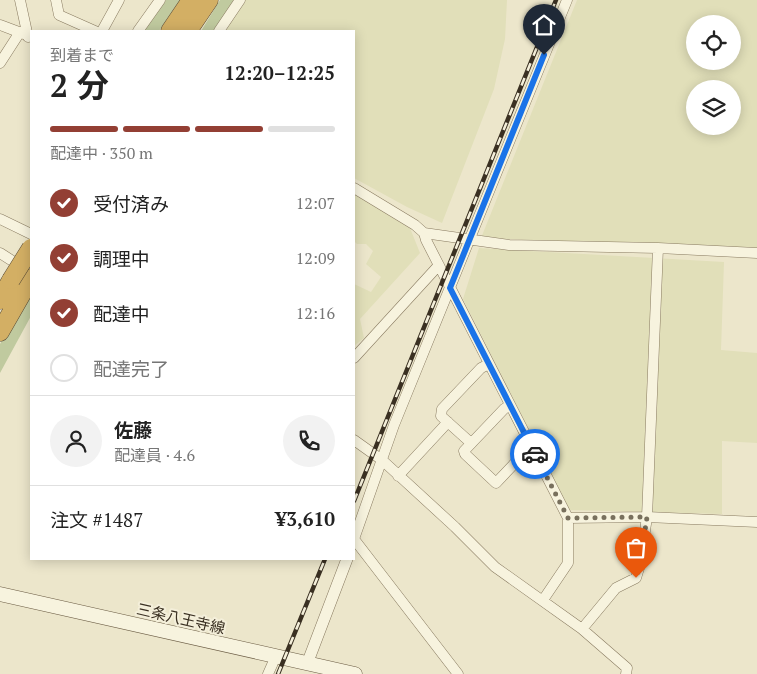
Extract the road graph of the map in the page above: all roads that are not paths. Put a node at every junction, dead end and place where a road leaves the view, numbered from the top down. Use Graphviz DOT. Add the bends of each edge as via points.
graph roads {
  1 [pos="20,0"];
  2 [pos="56,0"];
  3 [pos="120,0"];
  4 [pos="160,0"];
  5 [pos="191,0"];
  6 [pos="209,0"];
  7 [pos="240,0"];
  8 [pos="567,0"];
  9 [pos="0,25"];
  10 [pos="93,30"];
  11 [pos="103,30"];
  12 [pos="139,30"];
  13 [pos="171,30"];
  14 [pos="189,30"];
  15 [pos="220,30"];
  16 [pos="26,36"];
  17 [pos="0,63"];
  18 [pos="355,189"];
  19 [pos="0,219"];
  20 [pos="424,233"];
  21 [pos="30,234"];
  22 [pos="470,239"];
  23 [pos="658,248"];
  24 [pos="0,253"];
  25 [pos="757,253"];
  26 [pos="439,265"];
  27 [pos="25,280"];
  28 [pos="450,288"];
  29 [pos="0,300"];
  30 [pos="0,332"];
  31 [pos="355,357"];
  32 [pos="489,364"];
  33 [pos="510,405"];
  34 [pos="448,422"];
  35 [pos="355,441"];
  36 [pos="471,443"];
  37 [pos="531,446"];
  38 [pos="382,460"];
  39 [pos="398,476"];
  40 [pos="647,517"];
  41 [pos="568,518"];
  42 [pos="757,522"];
  43 [pos="355,536"];
  44 [pos="355,540"];
  45 [pos="346,560"];
  46 [pos="0,594"];
  47 [pos="543,600"];
  48 [pos="582,629"];
  49 [pos="276,656"];
  50 [pos="307,664"];
  51 [pos="268,674"];
  52 [pos="355,674"];
  53 [pos="458,674"];
  54 [pos="626,674"];
  1 -- 16 [label="street"];
  2 -- 10 [label="street" via="59,15"];
  3 -- 11 [label="street"];
  4 -- 12 [label="street"];
  5 -- 13 [label="highway"];
  6 -- 14 [label="highway"];
  7 -- 15 [label="street"];
  8 -- 22 [label="street"];
  9 -- 16 [label="street"];
  16 -- 17 [label="street"];
  18 -- 20 [label="street"];
  19 -- 21 [label="street"];
  20 -- 22 [label="street"];
  20 -- 26 [label="street"];
  21 -- 27 [label="highway, bridge"];
  22 -- 23 [label="street" via="509,245"];
  22 -- 28 [label="street"];
  23 -- 25 [label="street"];
  23 -- 40 [label="street"];
  24 -- 27 [label="street"];
  26 -- 28 [label="street"];
  26 -- 31 [label="street"];
  27 -- 29 [label="highway"];
  27 -- 30 [label="highway"];
  28 -- 32 [label="street"];
  28 -- 38 [label="street"];
  32 -- 33 [label="street"];
  32 -- 34 [label="street" via="481,368 442,409 441,416"];
  33 -- 36 [label="street"];
  33 -- 37 [label="street"];
  34 -- 36 [label="street"];
  34 -- 39 [label="street"];
  35 -- 38 [label="street"];
  36 -- 37 [label="street" via="465,454 496,483"];
  37 -- 41 [label="street"];
  38 -- 39 [label="street"];
  38 -- 43 [label="street"];
  39 -- 47 [label="street" via="495,567"];
  40 -- 41 [label="street"];
  40 -- 42 [label="street"];
  40 -- 48 [label="street" via="636,578 616,588"];
  41 -- 47 [label="street" via="568,563"];
  44 -- 53 [label="street"];
  45 -- 50 [label="street"];
  46 -- 49 [label="main road, 三条八王寺線"];
  47 -- 48 [label="street"];
  48 -- 54 [label="street" via="627,668"];
  49 -- 50 [label="main road, 三条八王寺線"];
  49 -- 51 [label="street"];
  50 -- 52 [label="main road, 三条八王寺線"];
}
